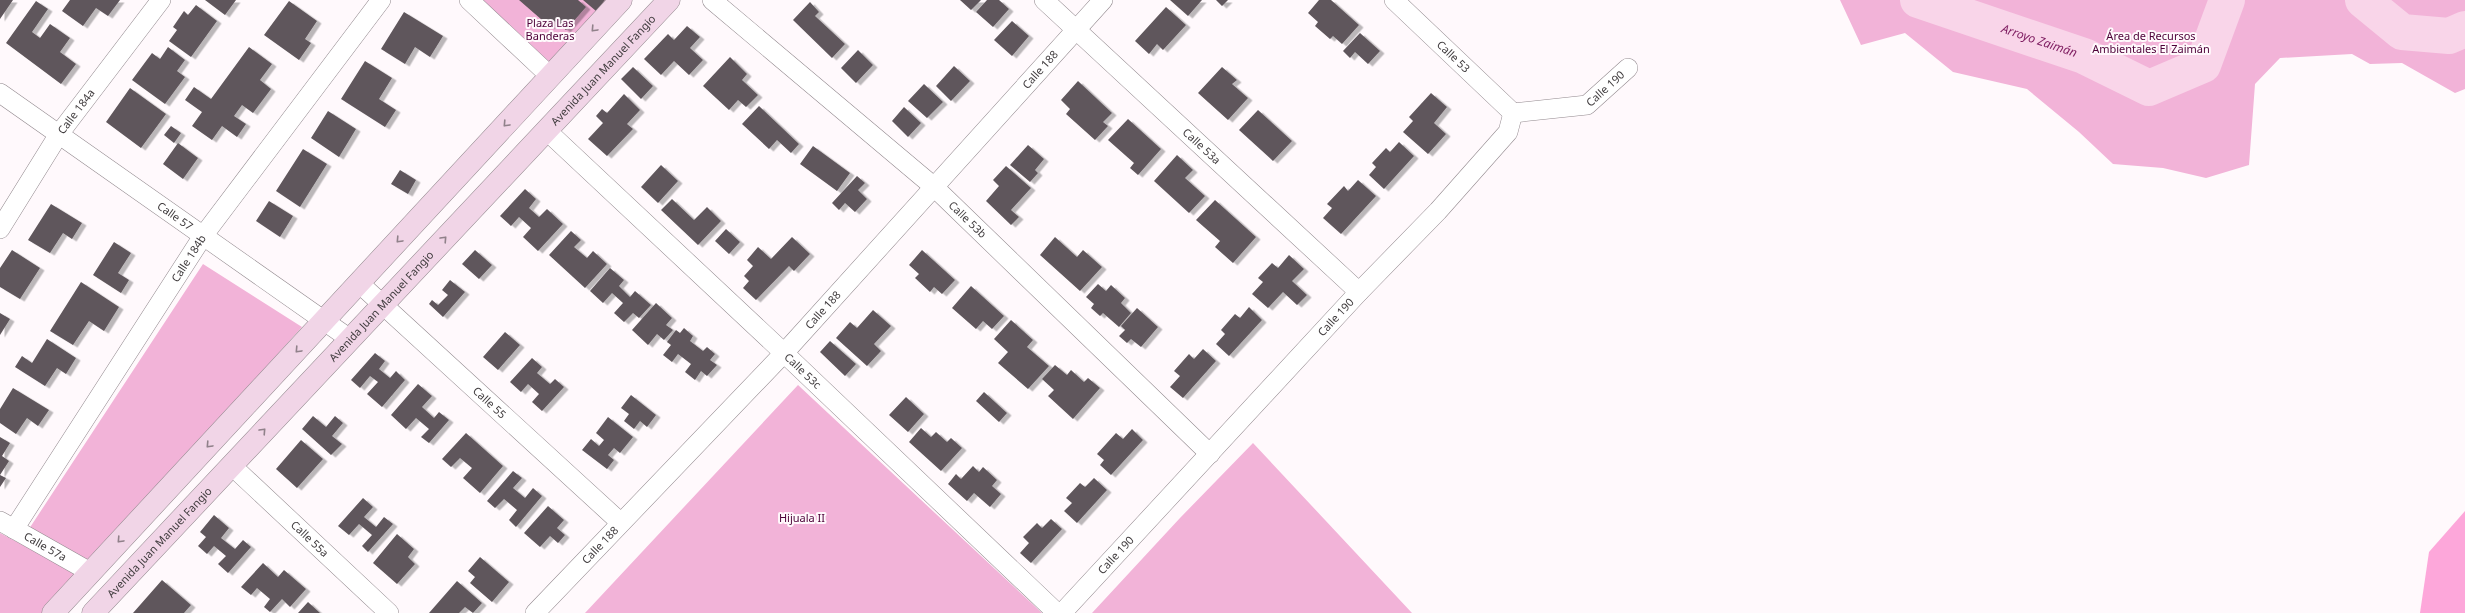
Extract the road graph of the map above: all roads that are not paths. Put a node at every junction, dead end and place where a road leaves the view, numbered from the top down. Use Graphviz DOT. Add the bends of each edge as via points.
graph roads {
  1 [pos="161,0"];
  2 [pos="381,0"];
  3 [pos="469,0"];
  4 [pos="621,0"];
  5 [pos="669,0"];
  6 [pos="712,0"];
  7 [pos="1044,0"];
  8 [pos="1103,0"];
  9 [pos="1394,0"];
  10 [pos="1077,28"];
  11 [pos="1628,68"];
  12 [pos="550,76"];
  13 [pos="0,93"];
  14 [pos="1513,113"];
  15 [pos="546,130"];
  16 [pos="59,134"];
  17 [pos="933,186"];
  18 [pos="0,229"];
  19 [pos="203,236"];
  20 [pos="359,283"];
  21 [pos="1359,292"];
  22 [pos="384,303"];
  23 [pos="324,321"];
  24 [pos="350,339"];
  25 [pos="784,352"];
  26 [pos="1210,454"];
  27 [pos="231,465"];
  28 [pos="620,522"];
  29 [pos="7,525"];
  30 [pos="90,572"];
  31 [pos="53,613"];
  32 [pos="93,613"];
  33 [pos="389,613"];
  34 [pos="535,613"];
  35 [pos="1057,613"];
  36 [pos="1062,613"];
  1 -- 16 [label="street, Calle 184a"];
  2 -- 19 [label="street, Calle 184b"];
  3 -- 12 [label="street"];
  4 -- 12 [label="main road, one-way"];
  5 -- 15 [label="main road, Avenida Juan Manuel Fangio"];
  6 -- 17 [label="street, Calle 53b"];
  7 -- 10 [label="street, Calle 53a"];
  8 -- 10 [label="street, Calle 188"];
  9 -- 14 [label="street, Calle 53"];
  10 -- 17 [label="street, Calle 188"];
  10 -- 21 [label="street, Calle 53a"];
  11 -- 14 [label="street, Calle 190" via="1587,105"];
  12 -- 20 [label="main road, one-way"];
  13 -- 16 [label="street, Calle 57"];
  14 -- 21 [label="street, Calle 190" via="1508,132 1438,211"];
  22 -- 15 [label="main road, Avenida Juan Manuel Fangio, one-way"];
  15 -- 25 [label="street, Calle 53c"];
  16 -- 18 [label="street, Calle 184a"];
  16 -- 19 [label="street, Calle 57"];
  17 -- 25 [label="street, Calle 188"];
  17 -- 26 [label="street, Calle 53b"];
  19 -- 23 [label="street, Calle 57"];
  19 -- 29 [label="street, Calle 184b"];
  20 -- 22 [label="street, Calle 55"];
  20 -- 23 [label="main road"];
  21 -- 26 [label="street, Calle 190"];
  22 -- 24 [label="main road, Avenida Juan Manuel Fangio"];
  22 -- 28 [label="street, Calle 55"];
  23 -- 24 [label="street, Calle 57"];
  23 -- 30 [label="main road, one-way"];
  27 -- 24 [label="main road, Avenida Juan Manuel Fangio, one-way"];
  25 -- 28 [label="street, Calle 188"];
  25 -- 35 [label="street, Calle 53c"];
  26 -- 36 [label="street, Calle 190"];
  27 -- 32 [label="main road, Avenida Juan Manuel Fangio"];
  27 -- 33 [label="street, Calle 55a"];
  28 -- 34 [label="street, Calle 188"];
  29 -- 30 [label="street, Calle 57a"];
  30 -- 31 [label="main road"];
}
